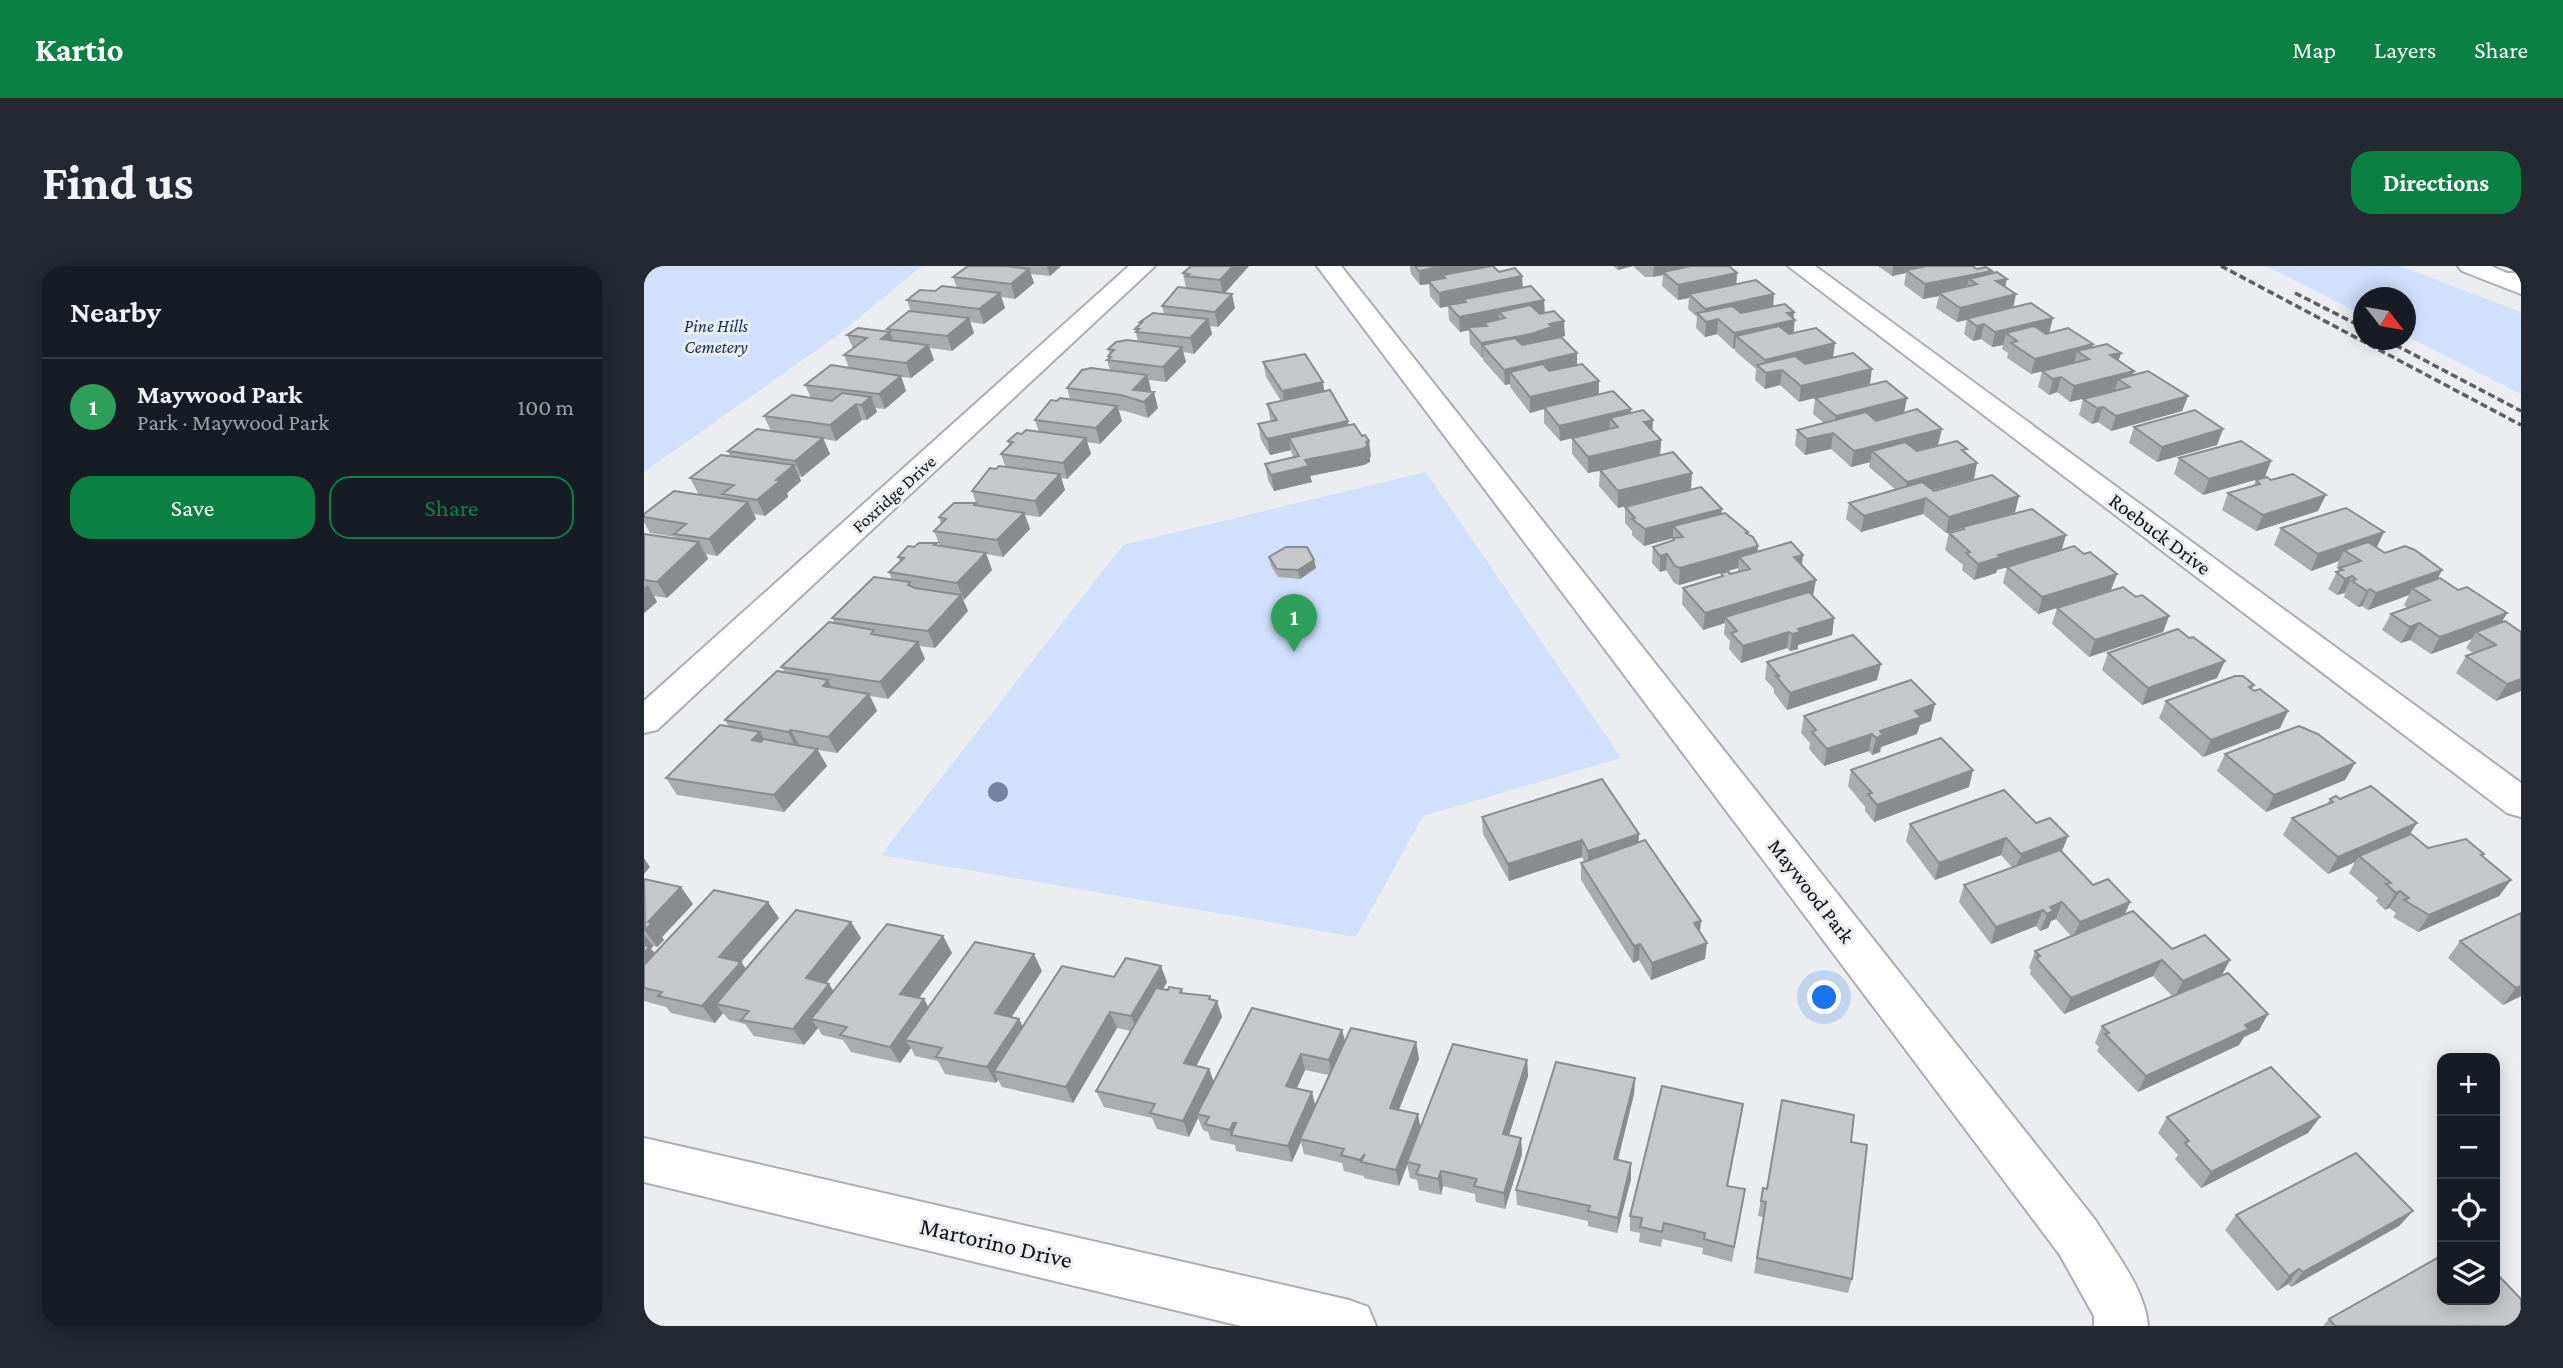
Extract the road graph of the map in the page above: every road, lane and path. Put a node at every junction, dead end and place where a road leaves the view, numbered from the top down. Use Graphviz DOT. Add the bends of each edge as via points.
graph roads {
  1 [pos="1143,266"];
  2 [pos="1329,266"];
  3 [pos="1800,266"];
  4 [pos="2470,266"];
  5 [pos="2515,282"];
  6 [pos="644,721"];
  7 [pos="2521,803"];
  8 [pos="644,1160"];
  9 [pos="1349,1326"];
  10 [pos="2121,1326"];
  1 -- 6 [label="street, Foxridge Drive"];
  2 -- 10 [label="street, Maywood Park" via="2078,1238 2120,1311"];
  3 -- 7 [label="street, Roebuck Drive"];
  4 -- 5 [label="street"];
  8 -- 9 [label="street, Martorino Drive"];
}
